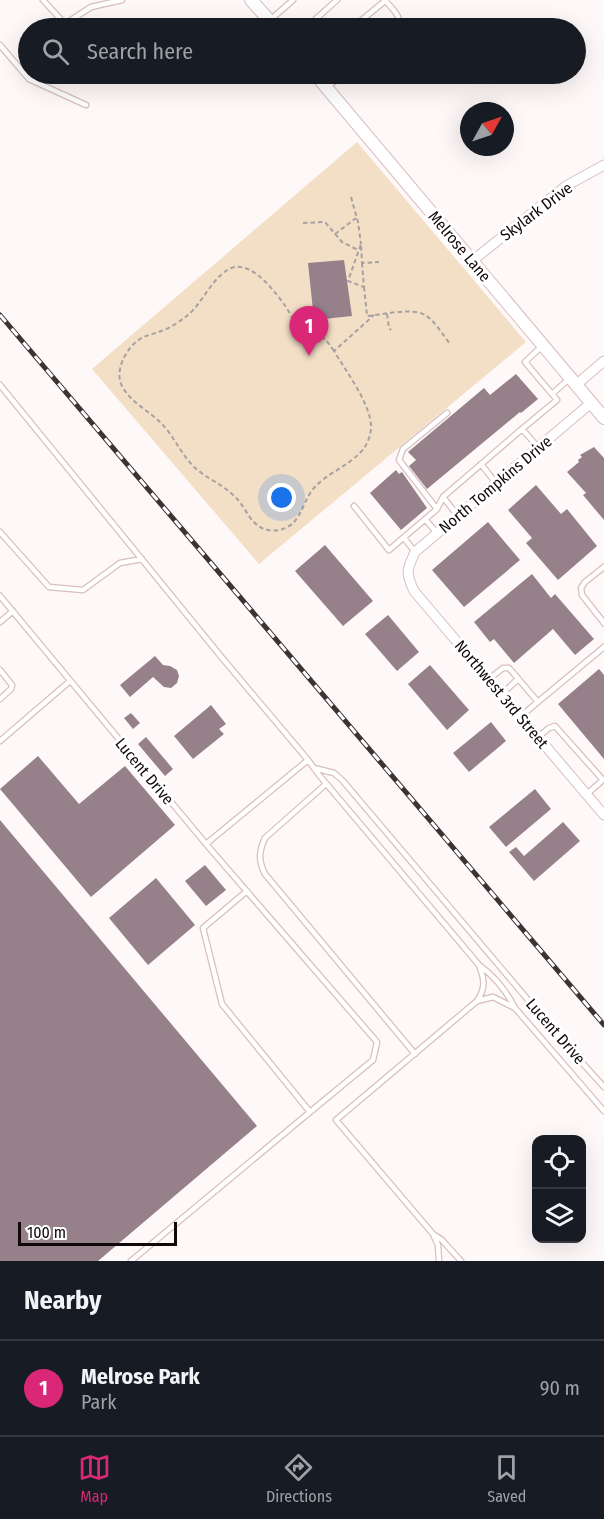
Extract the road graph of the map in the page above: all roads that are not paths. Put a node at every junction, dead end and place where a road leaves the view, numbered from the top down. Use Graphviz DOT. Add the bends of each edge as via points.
graph roads {
  1 [pos="43,0"];
  2 [pos="122,0"];
  3 [pos="251,0"];
  4 [pos="293,0"];
  5 [pos="337,0"];
  6 [pos="386,0"];
  7 [pos="60,18"];
  8 [pos="75,18"];
  9 [pos="267,18"];
  10 [pos="277,18"];
  11 [pos="316,18"];
  12 [pos="364,18"];
  13 [pos="399,18"];
  14 [pos="0,45"];
  15 [pos="18,66"];
  16 [pos="40,84"];
  17 [pos="324,84"];
  18 [pos="331,84"];
  19 [pos="327,87"];
  20 [pos="86,105"];
  21 [pos="604,165"];
  22 [pos="472,261"];
  23 [pos="543,346"];
  24 [pos="604,361"];
  25 [pos="573,381"];
  26 [pos="0,385"];
  27 [pos="552,393"];
  28 [pos="591,403"];
  29 [pos="447,412"];
  30 [pos="604,418"];
  31 [pos="522,429"];
  32 [pos="538,447"];
  33 [pos="481,464"];
  34 [pos="496,483"];
  35 [pos="443,497"];
  36 [pos="354,506"];
  37 [pos="438,508"];
  38 [pos="458,516"];
  39 [pos="425,519"];
  40 [pos="0,532"];
  41 [pos="437,534"];
  42 [pos="404,538"];
  43 [pos="416,552"];
  44 [pos="142,559"];
  45 [pos="604,567"];
  46 [pos="407,570"];
  47 [pos="0,596"];
  48 [pos="13,611"];
  49 [pos="0,622"];
  50 [pos="604,622"];
  51 [pos="604,646"];
  52 [pos="0,670"];
  53 [pos="489,679"];
  54 [pos="518,679"];
  55 [pos="70,681"];
  56 [pos="502,694"];
  57 [pos="0,699"];
  58 [pos="538,702"];
  59 [pos="520,716"];
  60 [pos="538,737"];
  61 [pos="0,741"];
  62 [pos="308,760"];
  63 [pos="314,768"];
  64 [pos="603,781"];
  65 [pos="326,784"];
  66 [pos="587,795"];
  67 [pos="604,815"];
  68 [pos="206,844"];
  69 [pos="247,891"];
  70 [pos="479,965"];
  71 [pos="477,1001"];
  72 [pos="515,1008"];
  73 [pos="415,1054"];
  74 [pos="604,1087"];
  75 [pos="604,1111"];
  76 [pos="309,1112"];
  77 [pos="433,1234"];
  78 [pos="131,1261"];
  79 [pos="439,1261"];
  80 [pos="461,1261"];
  1 -- 7 [label="lane"];
  2 -- 8 [label="lane" via="92,7"];
  3 -- 9 [label="street"];
  4 -- 10 [label="lane"];
  5 -- 11 [label="lane"];
  6 -- 12 [label="lane"];
  6 -- 13 [label="lane"];
  14 -- 15 [label="lane"];
  16 -- 20 [label="lane"];
  17 -- 19 [label="street, Melrose Lane"];
  18 -- 19 [label="lane"];
  19 -- 22 [label="street, Melrose Lane"];
  21 -- 22 [label="street, Skylark Drive" via="566,186"];
  22 -- 23 [label="street, Melrose Lane"];
  23 -- 25 [label="street, Melrose Lane"];
  23 -- 27 [label="lane" via="525,362"];
  24 -- 25 [label="street"];
  25 -- 27 [label="lane"];
  25 -- 28 [label="street, Melrose Lane"];
  26 -- 44 [label="lane"];
  27 -- 31 [label="lane" via="557,400"];
  28 -- 30 [label="street, Melrose Lane"];
  28 -- 32 [label="street, North Tompkins Drive"];
  29 -- 37 [label="lane" via="403,449 399,460"];
  31 -- 32 [label="lane"];
  31 -- 33 [label="lane"];
  32 -- 34 [label="street, North Tompkins Drive"];
  33 -- 34 [label="lane"];
  33 -- 35 [label="lane"];
  34 -- 38 [label="street, North Tompkins Drive"];
  35 -- 37 [label="lane"];
  35 -- 38 [label="lane"];
  36 -- 42 [label="lane" via="389,550"];
  37 -- 39 [label="lane"];
  38 -- 41 [label="street, North Tompkins Drive"];
  39 -- 41 [label="lane"];
  39 -- 42 [label="lane"];
  40 -- 44 [label="lane" via="49,587 83,590 120,563"];
  41 -- 43 [label="street, North Tompkins Drive"];
  42 -- 43 [label="lane"];
  43 -- 46 [label="street, North Tompkins Drive"];
  44 -- 62 [label="lane"];
  45 -- 50 [label="lane" via="581,588 582,595"];
  46 -- 53 [label="street, Northwest 3rd Street" via="414,591"];
  47 -- 48 [label="lane, Lucent Drive"];
  48 -- 49 [label="lane"];
  48 -- 55 [label="lane, Lucent Drive"];
  51 -- 58 [label="lane"];
  52 -- 57 [label="lane" via="12,685"];
  53 -- 54 [label="lane" via="506,667"];
  53 -- 56 [label="street, Northwest 3rd Street"];
  54 -- 56 [label="lane"];
  54 -- 58 [label="lane"];
  55 -- 61 [label="lane"];
  55 -- 68 [label="lane, Lucent Drive"];
  56 -- 59 [label="street, Northwest 3rd Street"];
  58 -- 59 [label="lane"];
  59 -- 60 [label="street, Northwest 3rd Street"];
  60 -- 64 [label="lane" via="555,726"];
  60 -- 66 [label="street, Northwest 3rd Street"];
  62 -- 63 [label="lane"];
  62 -- 68 [label="lane"];
  63 -- 65 [label="lane"];
  63 -- 74 [label="lane, Lucent Drive" via="334,772 343,781"];
  64 -- 66 [label="lane"];
  65 -- 70 [label="lane"];
  65 -- 73 [label="lane" via="265,838 260,848 261,866"];
  66 -- 67 [label="street, Northwest 3rd Street"];
  68 -- 69 [label="lane, Lucent Drive"];
  69 -- 76 [label="lane" via="203,928 222,1004"];
  69 -- 76 [label="lane, Lucent Drive" via="377,1042 373,1060"];
  70 -- 71 [label="lane" via="484,984"];
  70 -- 72 [label="lane"];
  71 -- 72 [label="lane" via="497,998"];
  71 -- 73 [label="lane"];
  72 -- 75 [label="lane"];
  73 -- 77 [label="lane" via="336,1120"];
  76 -- 78 [label="lane"];
  77 -- 79 [label="lane"];
  77 -- 80 [label="lane"];
}
